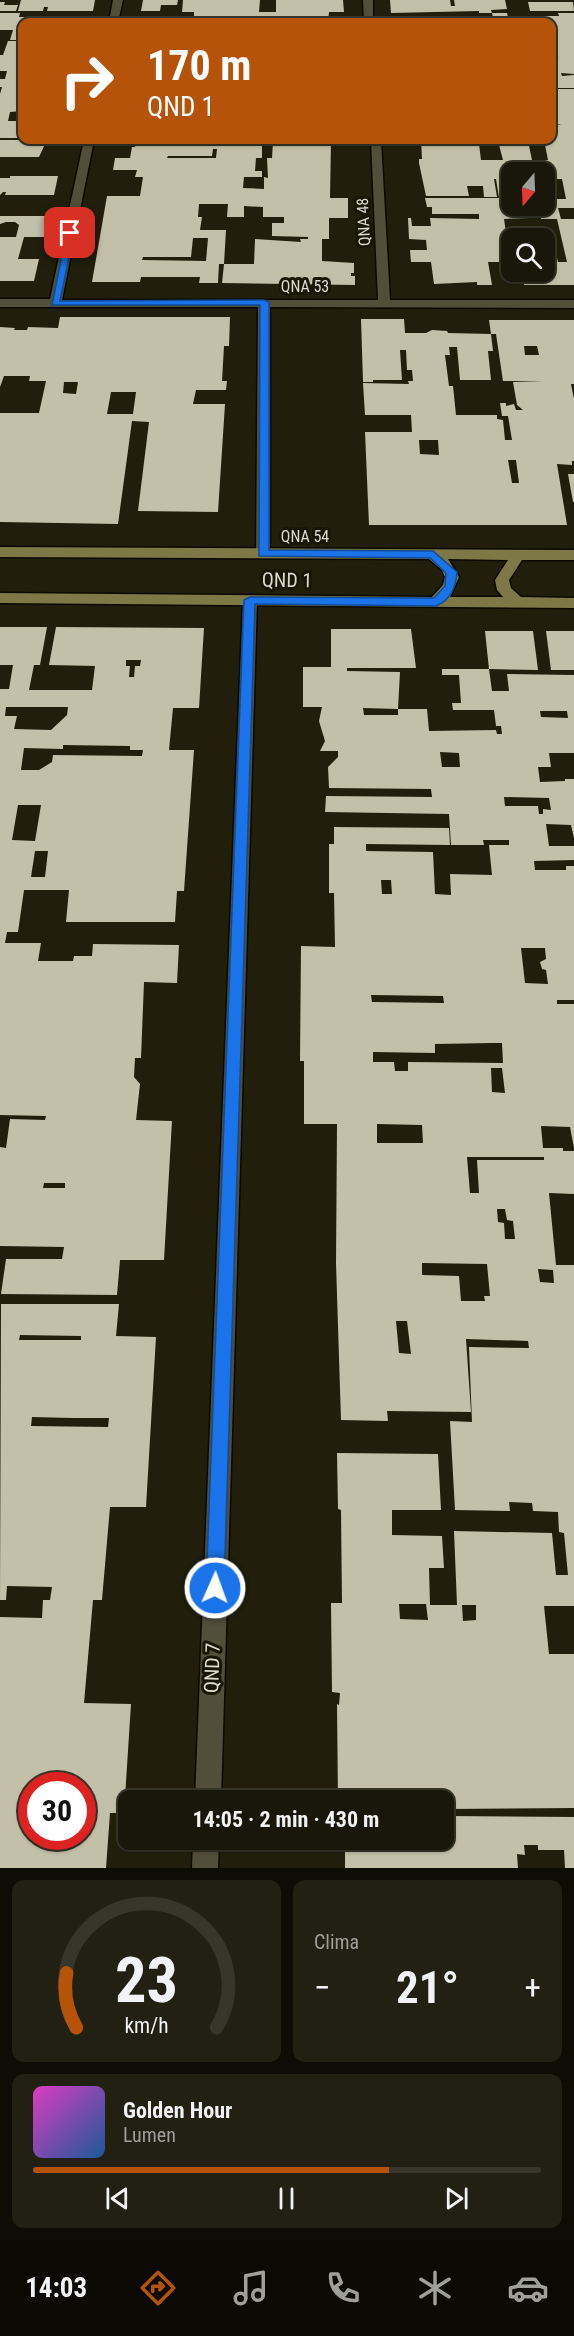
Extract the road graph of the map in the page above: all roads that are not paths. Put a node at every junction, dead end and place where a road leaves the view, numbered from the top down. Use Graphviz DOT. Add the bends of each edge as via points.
graph roads {
  1 [pos="118,0"];
  2 [pos="368,0"];
  3 [pos="114,18"];
  4 [pos="369,18"];
  5 [pos="88,144"];
  6 [pos="376,144"];
  7 [pos="264,302"];
  8 [pos="0,303"];
  9 [pos="55,303"];
  10 [pos="384,303"];
  11 [pos="574,304"];
  12 [pos="0,552"];
  13 [pos="263,554"];
  14 [pos="433,555"];
  15 [pos="518,555"];
  16 [pos="574,555"];
  17 [pos="0,598"];
  18 [pos="250,600"];
  19 [pos="436,602"];
  20 [pos="518,603"];
  21 [pos="574,603"];
  22 [pos="208,1790"];
  23 [pos="206,1850"];
  24 [pos="205,1868"];
  1 -- 3 [label="street"];
  2 -- 4 [label="street"];
  5 -- 9 [label="street"];
  6 -- 10 [label="street, QNA 48"];
  7 -- 9 [label="street, QNA 53"];
  7 -- 10 [label="street, QNA 53"];
  7 -- 13 [label="street"];
  8 -- 9 [label="street, QNA 53"];
  10 -- 11 [label="street, QNA 53"];
  12 -- 13 [label="main road, QNA 54"];
  13 -- 14 [label="main road, QNA 54"];
  14 -- 15 [label="main road, QNA 54"];
  14 -- 19 [label="main road" via="451,569 452,577 448,591"];
  15 -- 16 [label="main road, QNA 54"];
  15 -- 20 [label="main road" via="502,580 504,591"];
  17 -- 18 [label="main road, QND 1"];
  18 -- 19 [label="main road, QND 1"];
  18 -- 22 [label="street, QND 7"];
  19 -- 20 [label="main road, QND 1"];
  20 -- 21 [label="main road, QND 1"];
  23 -- 24 [label="street"];
}
